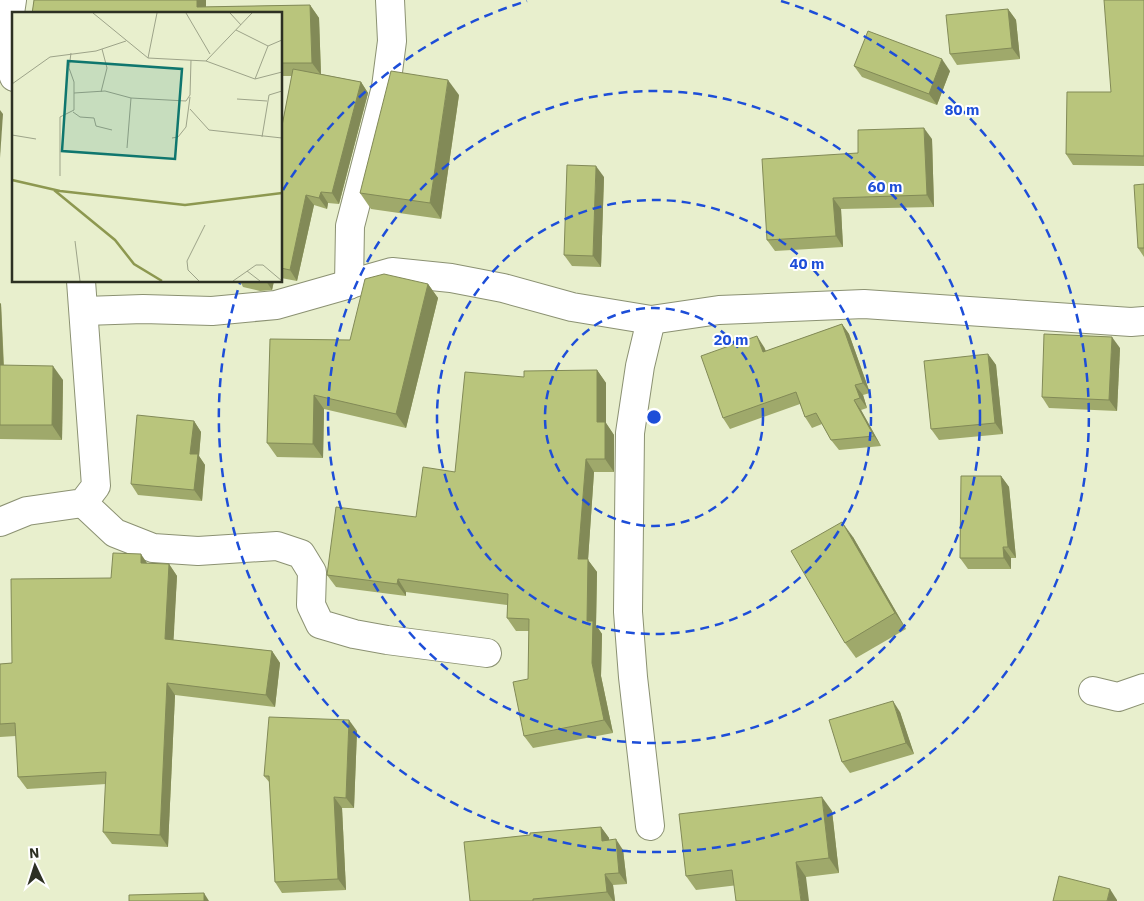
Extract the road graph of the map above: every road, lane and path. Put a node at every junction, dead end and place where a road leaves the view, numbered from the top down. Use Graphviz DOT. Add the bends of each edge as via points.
graph roads {
  1 [pos="12,0"];
  2 [pos="390,0"];
  3 [pos="12,73"];
  4 [pos="81,282"];
  5 [pos="349,285"];
  6 [pos="85,310"];
  7 [pos="651,320"];
  8 [pos="1144,321"];
  9 [pos="83,503"];
  10 [pos="0,522"];
  11 [pos="487,653"];
  12 [pos="1144,688"];
  13 [pos="1093,691"];
  14 [pos="650,826"];
  1 -- 3 [label="street" via="8,64"];
  2 -- 5 [label="street" via="392,42 386,87 350,226"];
  4 -- 6 [label="street"];
  5 -- 6 [label="street" via="276,305 230,310"];
  5 -- 7 [label="street" via="392,272 451,278 572,307"];
  6 -- 9 [label="street" via="96,486"];
  7 -- 8 [label="street" via="719,310 864,304"];
  7 -- 14 [label="street" via="630,433 628,612"];
  9 -- 10 [label="street" via="27,512"];
  9 -- 11 [label="street" via="115,533 153,548 198,551 277,546 301,554 312,572 311,606 320,624 387,640"];
  12 -- 13 [label="street" via="1118,696"];
}
